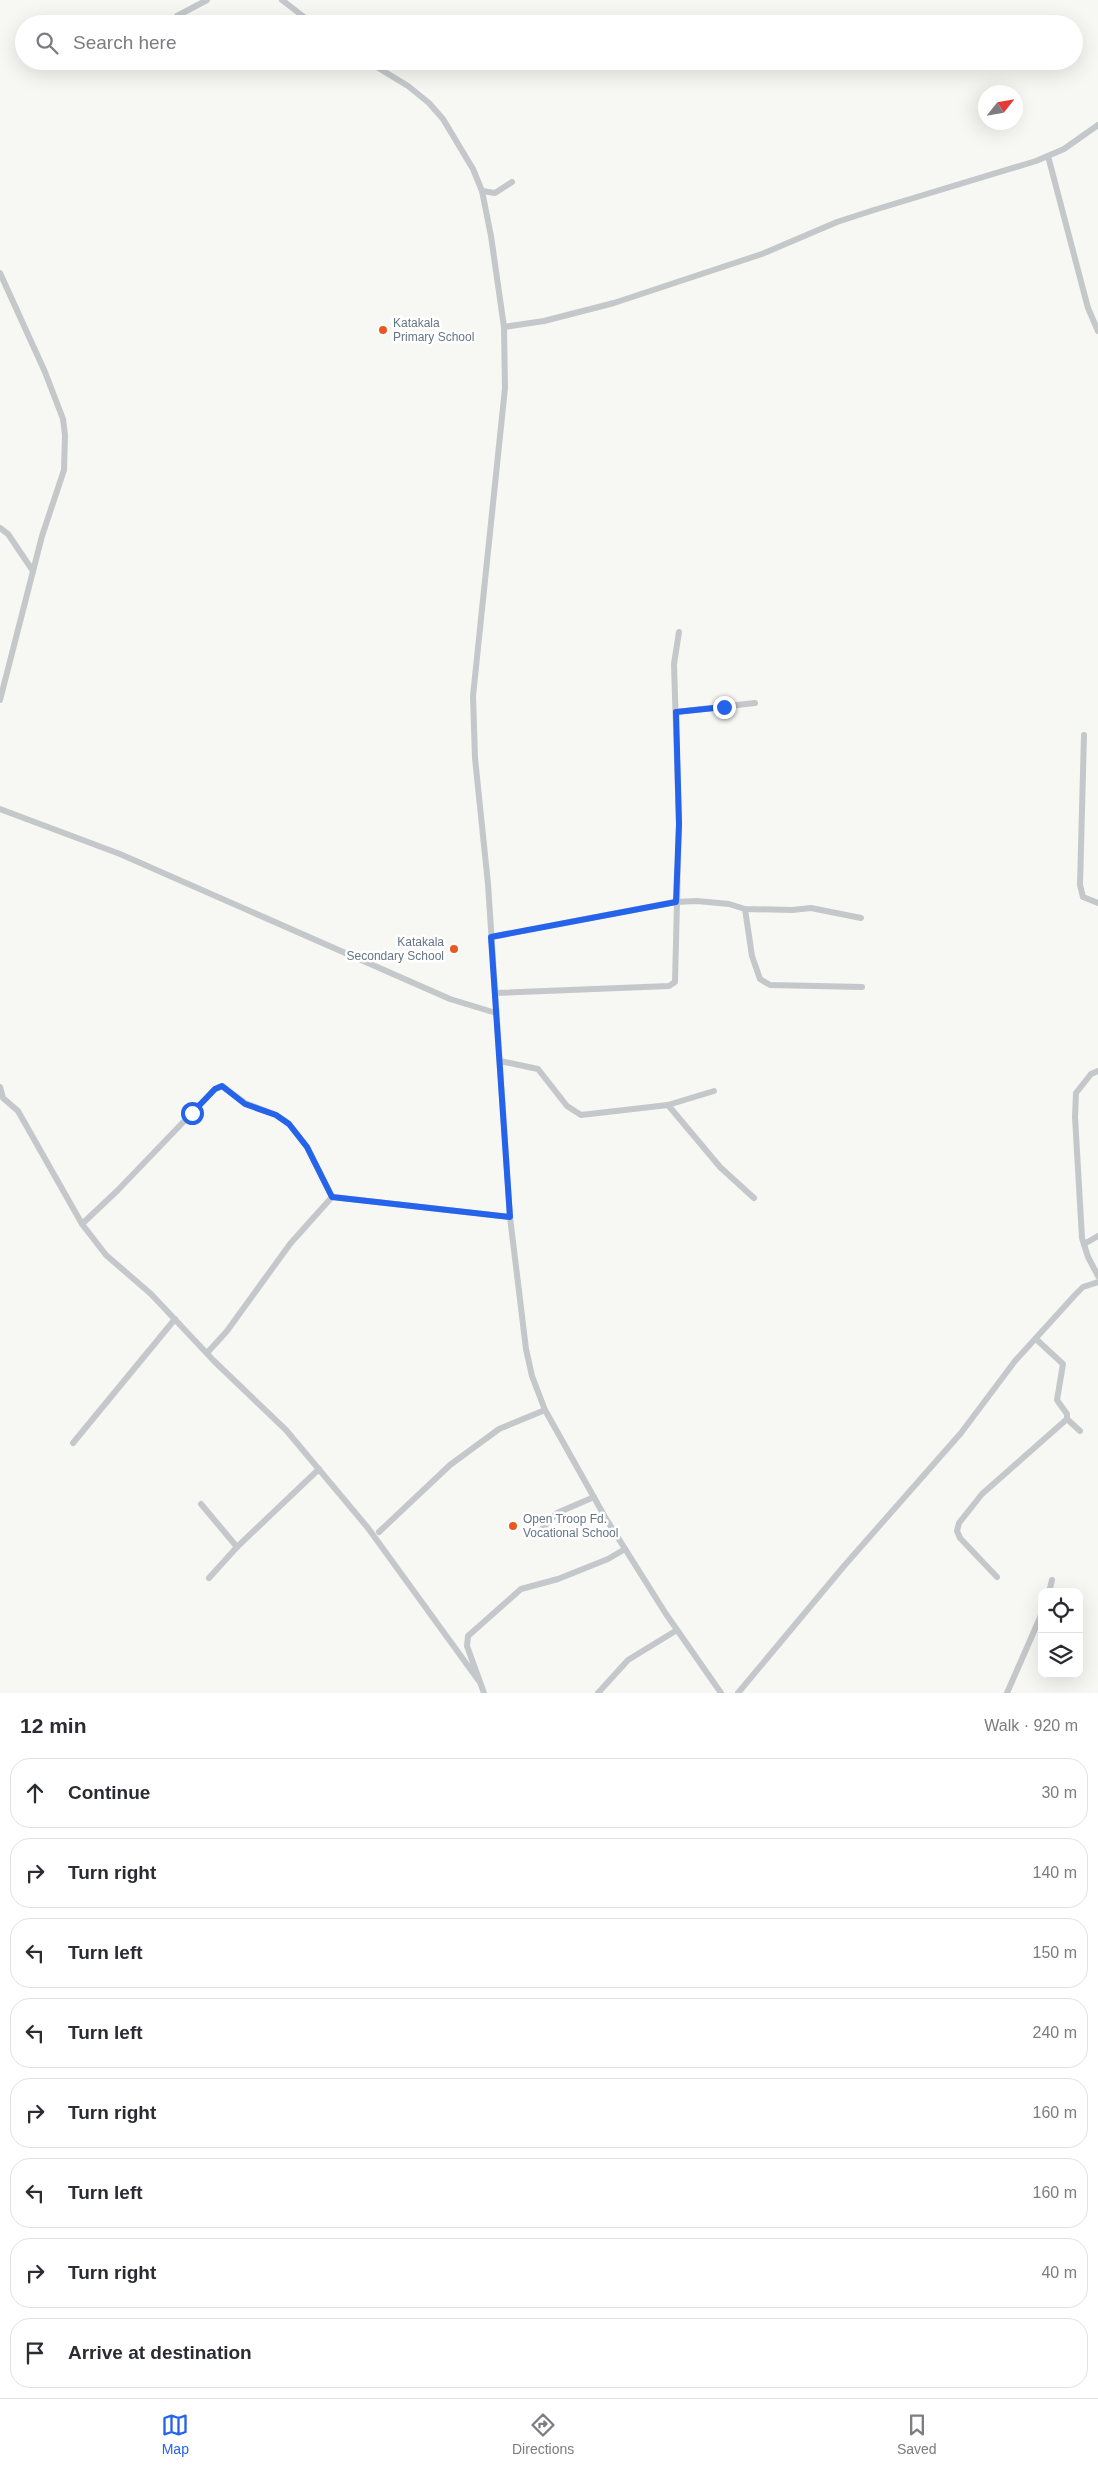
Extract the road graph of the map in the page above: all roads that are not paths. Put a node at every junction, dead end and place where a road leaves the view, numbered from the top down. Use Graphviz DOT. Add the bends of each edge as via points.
graph roads {
  1 [pos="207,0"];
  2 [pos="282,0"];
  3 [pos="178,15"];
  4 [pos="301,15"];
  5 [pos="382,70"];
  6 [pos="1098,125"];
  7 [pos="1048,156"];
  8 [pos="512,182"];
  9 [pos="482,191"];
  10 [pos="0,272"];
  11 [pos="504,327"];
  12 [pos="1098,331"];
  13 [pos="0,528"];
  14 [pos="33,571"];
  15 [pos="679,632"];
  16 [pos="0,700"];
  17 [pos="755,703"];
  18 [pos="676,712"];
  19 [pos="1084,735"];
  20 [pos="0,809"];
  21 [pos="676,902"];
  22 [pos="1098,903"];
  23 [pos="745,908"];
  24 [pos="861,918"];
  25 [pos="491,937"];
  26 [pos="862,987"];
  27 [pos="495,993"];
  28 [pos="496,1013"];
  29 [pos="500,1061"];
  30 [pos="1098,1071"];
  31 [pos="0,1087"];
  32 [pos="714,1091"];
  33 [pos="668,1105"];
  34 [pos="332,1197"];
  35 [pos="754,1198"];
  36 [pos="510,1217"];
  37 [pos="82,1224"];
  38 [pos="1098,1236"];
  39 [pos="1084,1244"];
  40 [pos="1098,1276"];
  41 [pos="1098,1282"];
  42 [pos="176,1320"];
  43 [pos="1036,1338"];
  44 [pos="207,1353"];
  45 [pos="545,1410"];
  46 [pos="1067,1419"];
  47 [pos="1080,1431"];
  48 [pos="73,1443"];
  49 [pos="319,1469"];
  50 [pos="594,1497"];
  51 [pos="201,1504"];
  52 [pos="542,1529"];
  53 [pos="379,1532"];
  54 [pos="237,1546"];
  55 [pos="625,1549"];
  56 [pos="997,1576"];
  57 [pos="209,1578"];
  58 [pos="1052,1580"];
  59 [pos="1050,1588"];
  60 [pos="1038,1622"];
  61 [pos="677,1630"];
  62 [pos="480,1681"];
  63 [pos="484,1693"];
  64 [pos="598,1693"];
  65 [pos="721,1693"];
  66 [pos="738,1693"];
  67 [pos="1007,1693"];
  1 -- 3 [label="street"];
  2 -- 4 [label="street"];
  5 -- 9 [label="street" via="408,86 443,119 473,169"];
  6 -- 7 [label="street"];
  7 -- 11 [label="street" via="846,219 762,254 614,303 544,321"];
  7 -- 12 [label="street" via="1088,308"];
  8 -- 9 [label="street" via="496,193"];
  9 -- 11 [label="street"];
  10 -- 14 [label="street" via="45,372 63,419 65,435 64,470"];
  11 -- 25 [label="street" via="502,432 473,696 475,758"];
  13 -- 14 [label="street" via="8,534"];
  14 -- 16 [label="street"];
  15 -- 18 [label="street" via="674,664"];
  17 -- 18 [label="street"];
  18 -- 21 [label="street" via="679,824"];
  19 -- 22 [label="street" via="1080,885 1083,897"];
  20 -- 28 [label="street" via="120,854 450,999"];
  21 -- 23 [label="street" via="697,900"];
  21 -- 25 [label="street"];
  21 -- 27 [label="street" via="673,985"];
  23 -- 24 [label="street" via="811,908"];
  23 -- 26 [label="street" via="752,956 760,979 770,985"];
  25 -- 27 [label="street"];
  27 -- 28 [label="street"];
  28 -- 29 [label="street"];
  29 -- 33 [label="street" via="538,1069 567,1106 581,1115"];
  29 -- 36 [label="street"];
  30 -- 39 [label="street" via="1091,1074 1076,1093"];
  31 -- 37 [label="street" via="3,1098 18,1111"];
  32 -- 33 [label="street"];
  33 -- 35 [label="street" via="720,1167"];
  34 -- 36 [label="street"];
  34 -- 37 [label="street" via="307,1147 289,1124 276,1115 245,1104 222,1086 215,1089"];
  34 -- 44 [label="street" via="290,1244 228,1331"];
  36 -- 45 [label="street" via="526,1349"];
  37 -- 42 [label="street" via="106,1255"];
  38 -- 39 [label="street"];
  39 -- 40 [label="street"];
  41 -- 43 [label="street" via="1083,1287"];
  42 -- 44 [label="street"];
  42 -- 48 [label="street"];
  43 -- 46 [label="street" via="1063,1364 1057,1400"];
  43 -- 66 [label="street" via="961,1433"];
  44 -- 49 [label="street" via="286,1430"];
  45 -- 50 [label="street"];
  45 -- 53 [label="street" via="499,1429 450,1464"];
  46 -- 47 [label="street"];
  46 -- 56 [label="street" via="982,1494 959,1523 957,1531 960,1538"];
  49 -- 54 [label="street"];
  49 -- 62 [label="street" via="368,1528"];
  50 -- 52 [label="street" via="557,1512"];
  50 -- 55 [label="street"];
  51 -- 54 [label="street"];
  54 -- 57 [label="street"];
  55 -- 61 [label="street"];
  55 -- 62 [label="street" via="558,1579 521,1589 468,1636 466,1646"];
  58 -- 59 [label="street"];
  60 -- 67 [label="street"];
  61 -- 64 [label="street" via="628,1660"];
  61 -- 65 [label="street"];
  62 -- 63 [label="street"];
}
